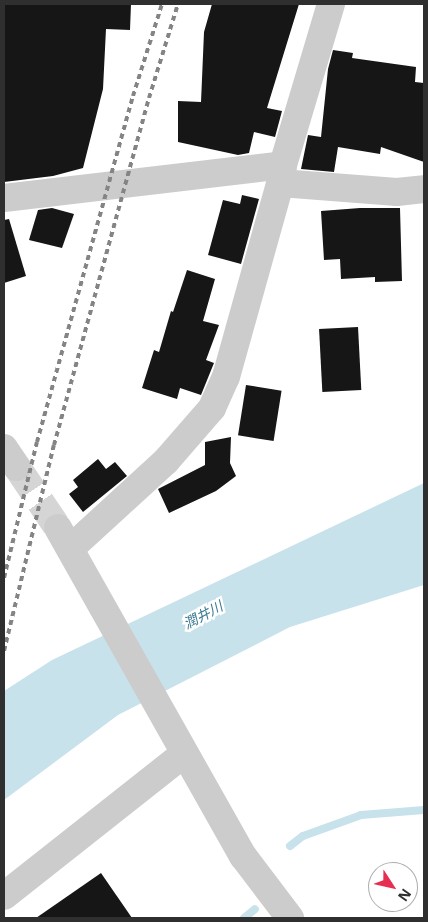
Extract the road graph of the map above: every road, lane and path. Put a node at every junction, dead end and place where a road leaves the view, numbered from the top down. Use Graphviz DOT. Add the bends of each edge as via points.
graph roads {
  1 [pos="331,4"];
  2 [pos="282,174"];
  3 [pos="424,189"];
  4 [pos="4,198"];
  5 [pos="184,754"];
  6 [pos="4,896"];
  7 [pos="290,918"];
  1 -- 2 [label="street"];
  2 -- 3 [label="street" via="397,192"];
  2 -- 4 [label="street"];
  2 -- 5 [label="street" via="226,377 212,408 166,461 64,538"];
  5 -- 6 [label="street"];
  5 -- 7 [label="street" via="252,869"];
}
